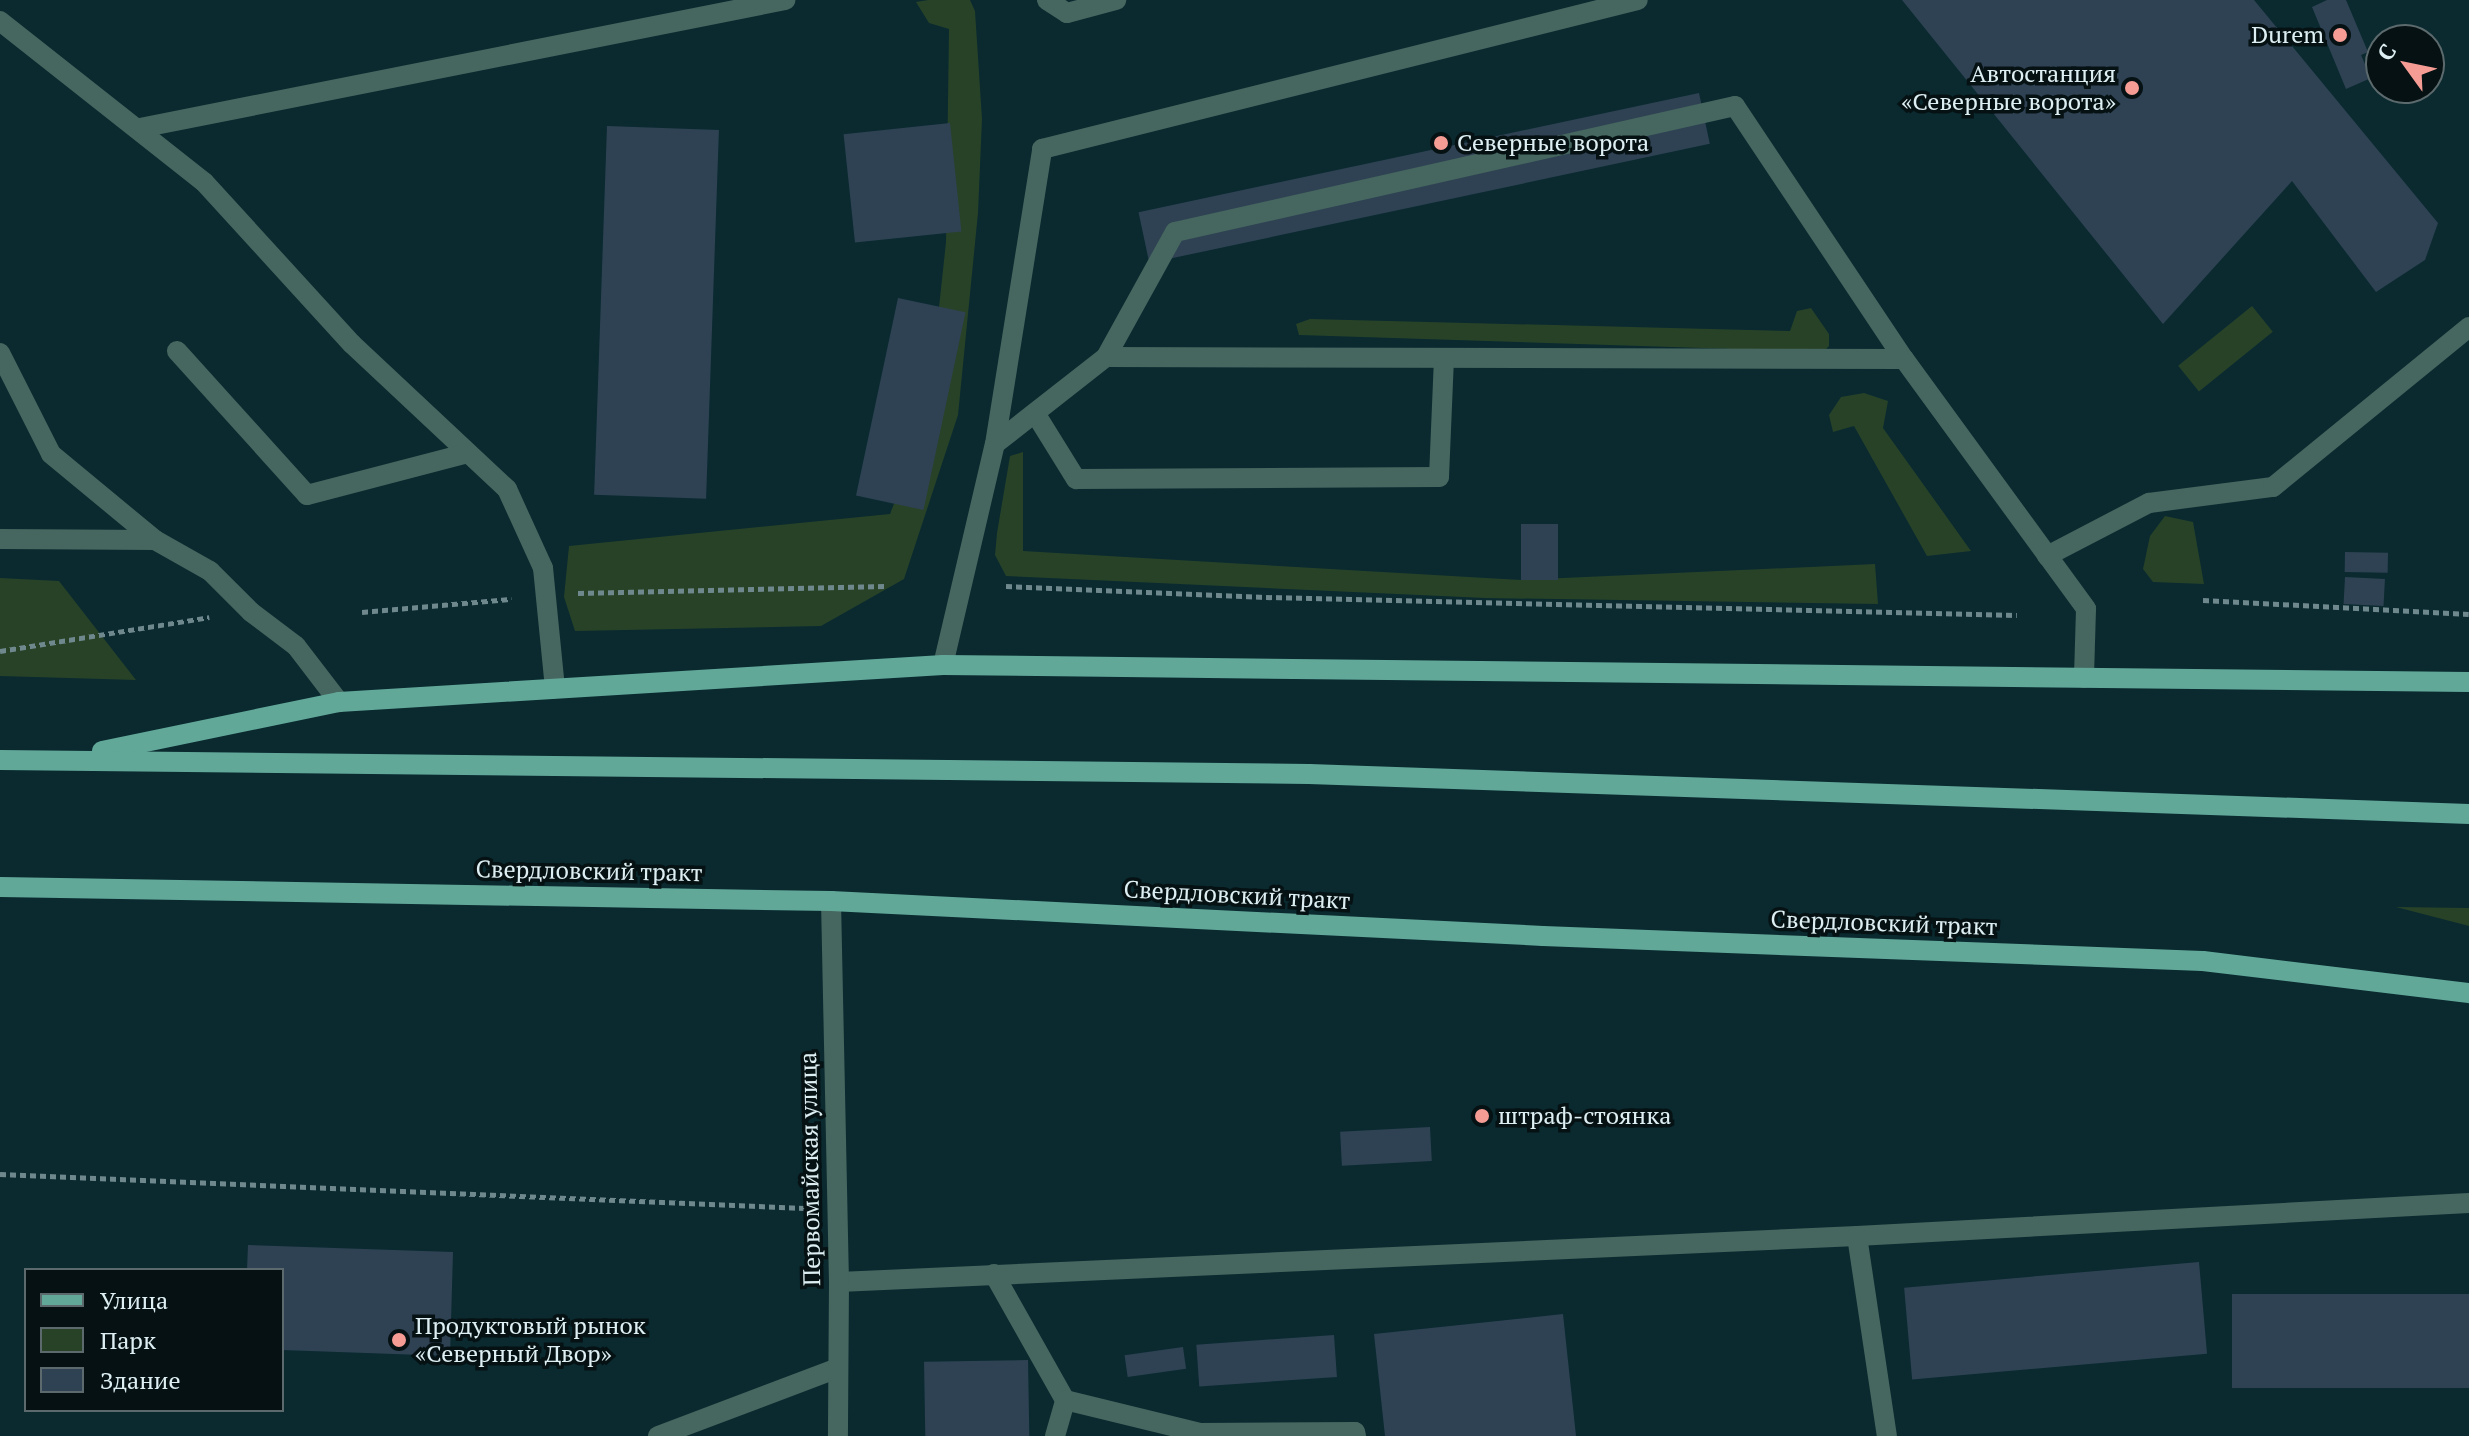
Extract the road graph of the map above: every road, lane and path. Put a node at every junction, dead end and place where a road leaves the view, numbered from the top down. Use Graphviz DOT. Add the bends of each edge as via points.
graph roads {
  1 [pos="785,0"];
  2 [pos="1047,0"];
  3 [pos="1116,0"];
  4 [pos="1638,0"];
  5 [pos="0,21"];
  6 [pos="140,128"];
  7 [pos="2469,327"];
  8 [pos="177,351"];
  9 [pos="0,353"];
  10 [pos="1106,357"];
  11 [pos="1444,358"];
  12 [pos="1904,359"];
  13 [pos="1035,413"];
  14 [pos="995,444"];
  15 [pos="468,453"];
  16 [pos="0,539"];
  17 [pos="155,540"];
  18 [pos="2047,556"];
  19 [pos="885,586"];
  20 [pos="1006,586"];
  21 [pos="571,593"];
  22 [pos="511,599"];
  23 [pos="2203,600"];
  24 [pos="362,612"];
  25 [pos="2469,614"];
  26 [pos="2017,615"];
  27 [pos="222,617"];
  28 [pos="0,651"];
  29 [pos="943,665"];
  30 [pos="2084,678"];
  31 [pos="2469,682"];
  32 [pos="555,688"];
  33 [pos="339,702"];
  34 [pos="62,759"];
  35 [pos="0,760"];
  36 [pos="2469,814"];
  37 [pos="0,887"];
  38 [pos="831,901"];
  39 [pos="2469,993"];
  40 [pos="0,1174"];
  41 [pos="2469,1203"];
  42 [pos="837,1210"];
  43 [pos="1857,1236"];
  44 [pos="994,1274"];
  45 [pos="839,1282"];
  46 [pos="838,1368"];
  47 [pos="1065,1400"];
  48 [pos="1200,1434"];
  49 [pos="658,1436"];
  50 [pos="838,1436"];
  51 [pos="1055,1436"];
  52 [pos="1356,1436"];
  53 [pos="1887,1436"];
  1 -- 6 [label="street"];
  2 -- 3 [label="street" via="1067,13"];
  4 -- 14 [label="street" via="1042,149"];
  5 -- 6 [label="street"];
  6 -- 15 [label="street" via="204,182 352,344"];
  7 -- 18 [label="street" via="2273,487 2149,503"];
  8 -- 15 [label="street" via="307,495"];
  9 -- 17 [label="street" via="51,454"];
  10 -- 11 [label="street"];
  10 -- 12 [label="street" via="1175,232 1735,106"];
  10 -- 13 [label="street"];
  11 -- 12 [label="street"];
  11 -- 13 [label="street" via="1439,477 1076,479"];
  12 -- 18 [label="street"];
  13 -- 14 [label="street"];
  14 -- 29 [label="street"];
  15 -- 32 [label="street" via="507,489 543,568"];
  16 -- 17 [label="street"];
  17 -- 33 [label="street" via="210,571 296,646"];
  18 -- 30 [label="street" via="2086,609"];
  19 -- 21 [label="path"];
  20 -- 26 [label="path"];
  22 -- 24 [label="path"];
  23 -- 25 [label="path"];
  27 -- 28 [label="path" via="188,618"];
  29 -- 30 [label="main road"];
  29 -- 32 [label="main road"];
  30 -- 31 [label="main road"];
  32 -- 33 [label="main road"];
  33 -- 34 [label="main road"];
  34 -- 35 [label="main road"];
  34 -- 36 [label="main road" via="1309,774"];
  37 -- 38 [label="main road, Свердловский тракт"];
  38 -- 39 [label="main road, Свердловский тракт" via="1527,936 2203,961"];
  38 -- 42 [label="street, Первомайская улица"];
  40 -- 42 [label="path"];
  41 -- 43 [label="street"];
  42 -- 45 [label="street, Первомайская улица"];
  43 -- 44 [label="street"];
  43 -- 53 [label="street"];
  44 -- 45 [label="street"];
  44 -- 47 [label="street"];
  45 -- 46 [label="street, Первомайская улица"];
  46 -- 49 [label="street"];
  46 -- 50 [label="street, Первомайская улица"];
  47 -- 48 [label="street"];
  47 -- 51 [label="street"];
  48 -- 52 [label="street"];
}
